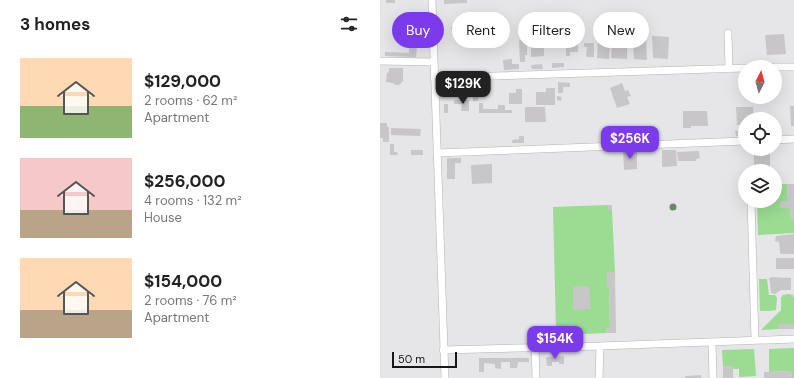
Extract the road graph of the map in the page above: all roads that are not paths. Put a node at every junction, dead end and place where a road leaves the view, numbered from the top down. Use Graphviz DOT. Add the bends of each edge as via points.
graph roads {
  1 [pos="432,0"];
  2 [pos="728,33"];
  3 [pos="380,61"];
  4 [pos="434,62"];
  5 [pos="782,67"];
  6 [pos="794,67"];
  7 [pos="738,68"];
  8 [pos="729,69"];
  9 [pos="434,78"];
  10 [pos="794,139"];
  11 [pos="782,140"];
  12 [pos="738,141"];
  13 [pos="437,153"];
  14 [pos="750,208"];
  15 [pos="794,339"];
  16 [pos="755,340"];
  17 [pos="712,342"];
  18 [pos="600,346"];
  19 [pos="535,347"];
  20 [pos="443,350"];
  21 [pos="445,378"];
  22 [pos="536,378"];
  23 [pos="599,378"];
  24 [pos="714,378"];
  1 -- 4 [label="street"];
  2 -- 8 [label="street"];
  3 -- 4 [label="street"];
  4 -- 9 [label="street"];
  5 -- 6 [label="street"];
  7 -- 8 [label="street"];
  8 -- 9 [label="street"];
  9 -- 13 [label="street"];
  10 -- 11 [label="street"];
  12 -- 13 [label="street"];
  13 -- 20 [label="street"];
  14 -- 16 [label="street"];
  15 -- 16 [label="street"];
  16 -- 17 [label="street"];
  17 -- 18 [label="street"];
  17 -- 24 [label="street"];
  18 -- 19 [label="street"];
  18 -- 23 [label="street"];
  19 -- 20 [label="street"];
  19 -- 22 [label="street"];
  20 -- 21 [label="street"];
}
